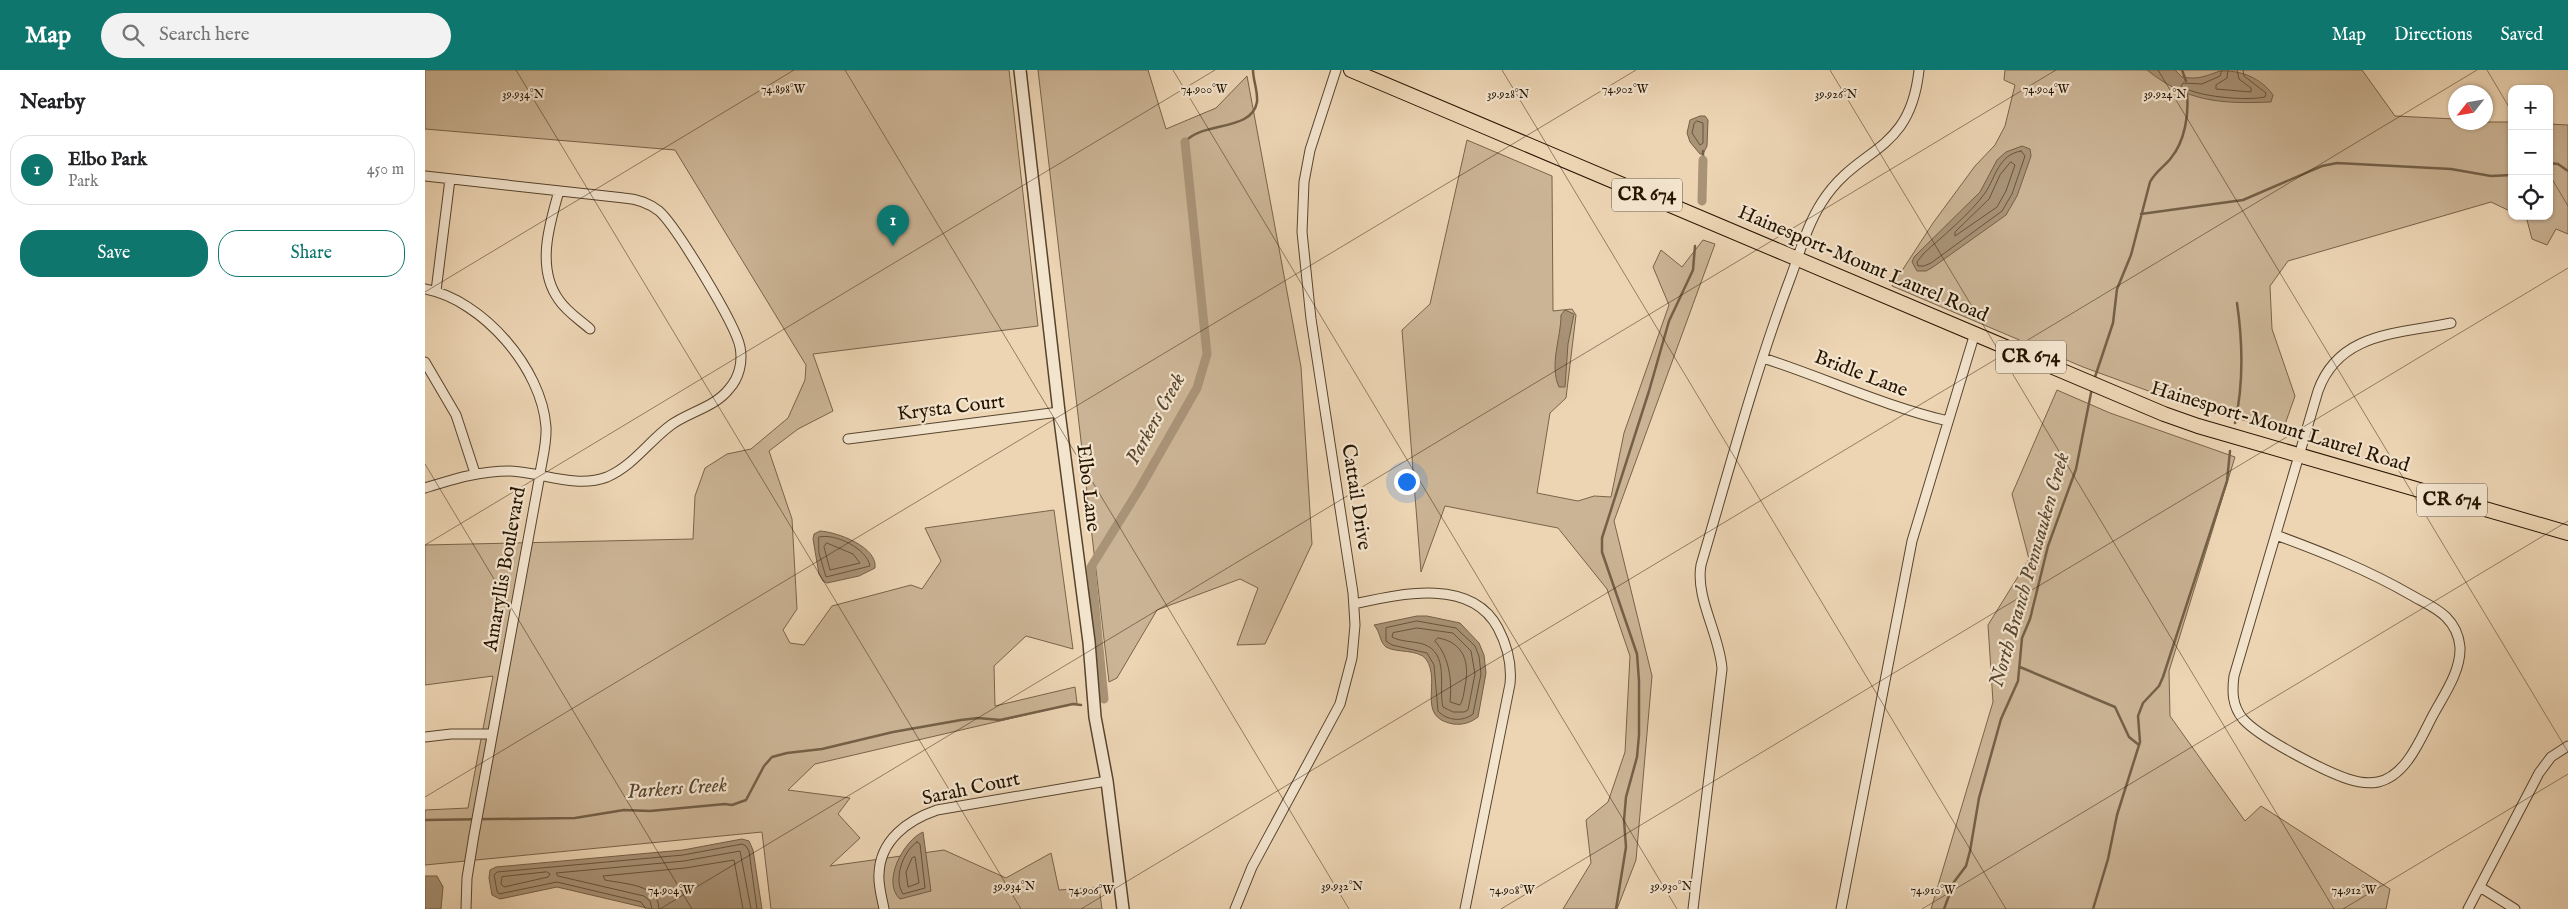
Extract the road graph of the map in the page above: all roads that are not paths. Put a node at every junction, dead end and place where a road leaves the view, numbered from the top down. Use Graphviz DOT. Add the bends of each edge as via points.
graph roads {
  1 [pos="1020,70"];
  2 [pos="1336,70"];
  3 [pos="1351,70"];
  4 [pos="1919,70"];
  5 [pos="425,176"];
  6 [pos="450,179"];
  7 [pos="559,191"];
  8 [pos="1798,258"];
  9 [pos="425,289"];
  10 [pos="436,291"];
  11 [pos="2451,323"];
  12 [pos="591,329"];
  13 [pos="1975,333"];
  14 [pos="1763,358"];
  15 [pos="425,362"];
  16 [pos="1059,412"];
  17 [pos="1948,421"];
  18 [pos="848,439"];
  19 [pos="2300,456"];
  20 [pos="475,473"];
  21 [pos="540,475"];
  22 [pos="425,488"];
  23 [pos="2568,533"];
  24 [pos="2276,534"];
  25 [pos="1354,604"];
  26 [pos="492,734"];
  27 [pos="425,737"];
  28 [pos="2568,746"];
  29 [pos="1107,781"];
  30 [pos="2480,887"];
  31 [pos="466,909"];
  32 [pos="884,909"];
  33 [pos="1123,909"];
  34 [pos="1235,909"];
  35 [pos="1465,909"];
  36 [pos="1693,909"];
  37 [pos="1841,909"];
  38 [pos="2468,909"];
  39 [pos="2515,909"];
  1 -- 16 [label="street, Elbo Lane"];
  2 -- 25 [label="street, Cattail Drive" via="1310,150 1304,182 1302,232 1311,319"];
  3 -- 8 [label="main road, Hainesport-Mount Laurel Road / CR 674"];
  4 -- 8 [label="street" via="1915,95 1906,119 1889,140 1828,194"];
  5 -- 6 [label="street"];
  6 -- 7 [label="street"];
  6 -- 10 [label="street"];
  7 -- 12 [label="street" via="549,226 547,276 558,300"];
  7 -- 21 [label="street" via="633,199 657,210 676,231 734,330 741,356 738,374 722,397 670,425 615,472 585,481"];
  8 -- 13 [label="main road, Hainesport-Mount Laurel Road / CR 674"];
  8 -- 14 [label="street"];
  9 -- 10 [label="street, Amaryllis Boulevard"];
  10 -- 21 [label="street, Amaryllis Boulevard" via="477,314 528,370 542,404 546,429"];
  11 -- 19 [label="street" via="2368,340 2340,354 2321,381"];
  13 -- 17 [label="street"];
  13 -- 19 [label="main road, Hainesport-Mount Laurel Road / CR 674" via="2198,426"];
  14 -- 17 [label="street, Bridle Lane" via="1893,406"];
  14 -- 36 [label="street" via="1699,576 1721,654 1722,670"];
  15 -- 20 [label="street" via="456,415"];
  16 -- 18 [label="street, Krysta Court"];
  16 -- 29 [label="street, Elbo Lane" via="1089,642 1095,717"];
  17 -- 37 [label="street" via="1912,541"];
  19 -- 23 [label="main road, Hainesport-Mount Laurel Road / CR 674"];
  19 -- 24 [label="street"];
  20 -- 21 [label="street" via="511,471"];
  20 -- 22 [label="street"];
  21 -- 26 [label="street, Amaryllis Boulevard"];
  24 -- 24 [label="street" via="2236,663 2233,688 2237,710 2243,719 2262,733 2337,775 2362,782 2387,779 2410,757 2457,668 2460,646 2453,625 2437,610 2365,570"];
  25 -- 34 [label="street, Cattail Drive" via="1352,658 1340,704 1252,867"];
  25 -- 35 [label="street" via="1428,593 1461,597 1489,616 1507,647 1511,671 1509,691"];
  26 -- 27 [label="street"];
  26 -- 31 [label="street, Amaryllis Boulevard" via="469,864"];
  28 -- 30 [label="street" via="2551,757 2539,773"];
  29 -- 32 [label="street, Sarah Court" via="937,810 920,816 891,838 882,856 879,874"];
  29 -- 33 [label="street, Elbo Lane"];
  30 -- 38 [label="street"];
  30 -- 39 [label="street"];
}
